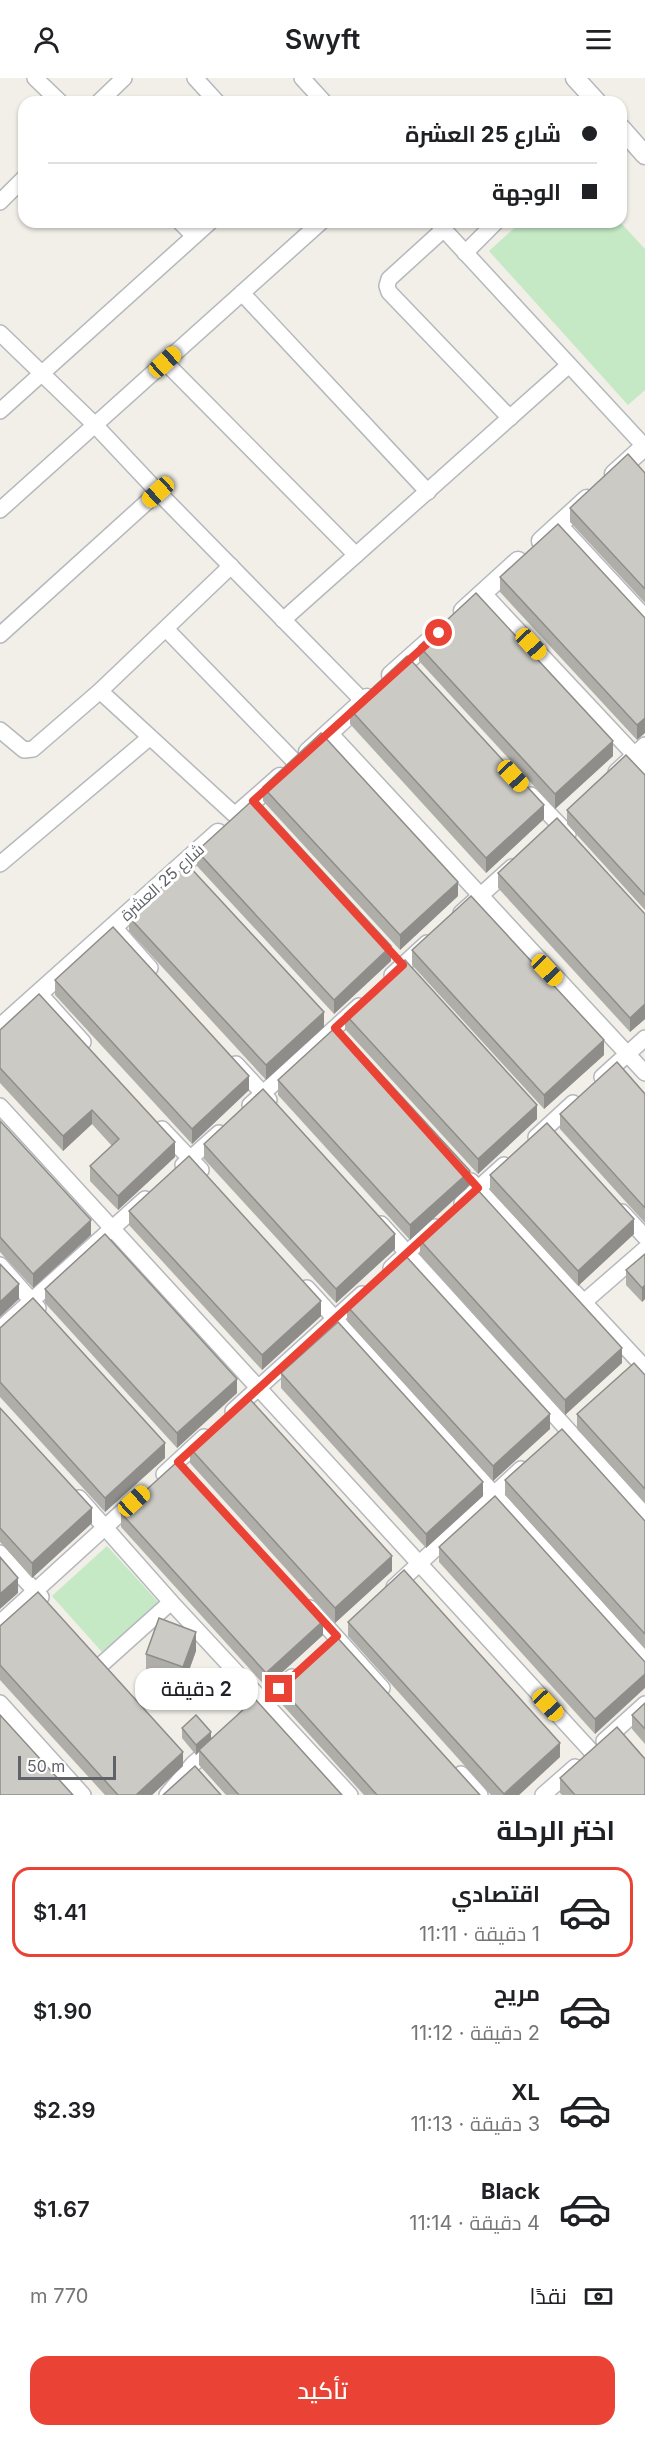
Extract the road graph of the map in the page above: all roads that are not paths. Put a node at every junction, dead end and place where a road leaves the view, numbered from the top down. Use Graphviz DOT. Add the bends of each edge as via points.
graph roads {
  1 [pos="35,78"];
  2 [pos="124,78"];
  3 [pos="195,78"];
  4 [pos="302,78"];
  5 [pos="575,78"];
  6 [pos="54,96"];
  7 [pos="105,96"];
  8 [pos="212,96"];
  9 [pos="318,96"];
  10 [pos="592,96"];
  11 [pos="627,135"];
  12 [pos="645,155"];
  13 [pos="18,184"];
  14 [pos="0,202"];
  15 [pos="186,228"];
  16 [pos="203,228"];
  17 [pos="314,228"];
  18 [pos="438,228"];
  19 [pos="442,228"];
  20 [pos="490,228"];
  21 [pos="194,236"];
  22 [pos="465,253"];
  23 [pos="242,293"];
  24 [pos="0,333"];
  25 [pos="165,362"];
  26 [pos="570,365"];
  27 [pos="43,374"];
  28 [pos="0,411"];
  29 [pos="510,418"];
  30 [pos="94,424"];
  31 [pos="645,447"];
  32 [pos="158,492"];
  33 [pos="428,492"];
  34 [pos="0,510"];
  35 [pos="559,524"];
  36 [pos="356,555"];
  37 [pos="231,566"];
  38 [pos="483,593"];
  39 [pos="645,617"];
  40 [pos="283,620"];
  41 [pos="167,630"];
  42 [pos="0,635"];
  43 [pos="100,691"];
  44 [pos="363,701"];
  45 [pos="0,730"];
  46 [pos="330,732"];
  47 [pos="149,738"];
  48 [pos="642,755"];
  49 [pos="296,763"];
  50 [pos="521,784"];
  51 [pos="601,786"];
  52 [pos="236,816"];
  53 [pos="575,842"];
  54 [pos="524,856"];
  55 [pos="0,864"];
  56 [pos="480,895"];
  57 [pos="113,926"];
  58 [pos="156,976"];
  59 [pos="39,993"];
  60 [pos="2,1023"];
  61 [pos="645,1038"];
  62 [pos="90,1051"];
  63 [pos="224,1051"];
  64 [pos="627,1054"];
  65 [pos="645,1073"];
  66 [pos="263,1093"];
  67 [pos="0,1106"];
  68 [pos="279,1110"];
  69 [pos="151,1117"];
  70 [pos="190,1158"];
  71 [pos="463,1172"];
  72 [pos="173,1174"];
  73 [pos="212,1183"];
  74 [pos="478,1188"];
  75 [pos="156,1189"];
  76 [pos="609,1197"];
  77 [pos="370,1212"];
  78 [pos="113,1227"];
  79 [pos="645,1237"];
  80 [pos="645,1249"];
  81 [pos="407,1253"];
  82 [pos="0,1265"];
  83 [pos="296,1276"];
  84 [pos="31,1300"];
  85 [pos="584,1302"];
  86 [pos="46,1318"];
  87 [pos="334,1318"];
  88 [pos="0,1329"];
  89 [pos="640,1363"];
  90 [pos="258,1388"];
  91 [pos="534,1456"];
  92 [pos="68,1485"];
  93 [pos="494,1493"];
  94 [pos="645,1515"];
  95 [pos="105,1527"];
  96 [pos="0,1553"];
  97 [pos="421,1563"];
  98 [pos="34,1591"];
  99 [pos="299,1595"];
  100 [pos="379,1600"];
  101 [pos="171,1602"];
  102 [pos="50,1607"];
  103 [pos="0,1623"];
  104 [pos="645,1660"];
  105 [pos="102,1664"];
  106 [pos="305,1665"];
  107 [pos="392,1699"];
  108 [pos="265,1702"];
  109 [pos="0,1703"];
  110 [pos="645,1704"];
  111 [pos="592,1752"];
  112 [pos="448,1760"];
  113 [pos="545,1794"];
  114 [pos="83,1795"];
  115 [pos="167,1795"];
  116 [pos="350,1795"];
  117 [pos="480,1795"];
  1 -- 6 [label="street"];
  2 -- 7 [label="street"];
  3 -- 8 [label="street"];
  4 -- 9 [label="street"];
  5 -- 10 [label="street"];
  11 -- 12 [label="street"];
  13 -- 14 [label="street"];
  15 -- 21 [label="street"];
  16 -- 21 [label="street"];
  17 -- 23 [label="street"];
  18 -- 29 [label="street" via="389,279 389,292"];
  19 -- 22 [label="street"];
  20 -- 22 [label="street"];
  21 -- 27 [label="street"];
  22 -- 26 [label="street"];
  23 -- 25 [label="street"];
  23 -- 33 [label="street"];
  24 -- 27 [label="street"];
  25 -- 30 [label="street"];
  25 -- 36 [label="street"];
  26 -- 29 [label="street"];
  26 -- 31 [label="street"];
  27 -- 28 [label="street"];
  27 -- 30 [label="street"];
  29 -- 33 [label="street"];
  30 -- 32 [label="street"];
  30 -- 34 [label="street"];
  31 -- 35 [label="street, شارع 25 العشرة"];
  32 -- 37 [label="street"];
  32 -- 42 [label="street"];
  33 -- 36 [label="street"];
  35 -- 38 [label="street, شارع 25 العشرة"];
  35 -- 39 [label="street"];
  36 -- 40 [label="street"];
  37 -- 40 [label="street"];
  37 -- 41 [label="street"];
  38 -- 44 [label="street, شارع 25 العشرة" via="412,663"];
  38 -- 48 [label="street"];
  40 -- 44 [label="street"];
  41 -- 43 [label="street"];
  41 -- 49 [label="street"];
  43 -- 45 [label="street" via="33,749 24,750"];
  43 -- 47 [label="street"];
  44 -- 46 [label="street, شارع 25 العشرة"];
  46 -- 49 [label="street, شارع 25 العشرة"];
  46 -- 56 [label="street"];
  47 -- 52 [label="street"];
  47 -- 55 [label="street"];
  48 -- 51 [label="street"];
  49 -- 52 [label="street, شارع 25 العشرة" via="257,805"];
  50 -- 53 [label="street"];
  52 -- 57 [label="street, شارع 25 العشرة" via="187,868"];
  54 -- 56 [label="street"];
  56 -- 64 [label="street"];
  56 -- 66 [label="street"];
  57 -- 58 [label="street"];
  57 -- 59 [label="street, شارع 25 العشرة"];
  59 -- 60 [label="street, شارع 25 العشرة"];
  59 -- 62 [label="street"];
  61 -- 64 [label="street"];
  63 -- 66 [label="street"];
  64 -- 65 [label="street"];
  64 -- 74 [label="street"];
  66 -- 68 [label="street"];
  66 -- 70 [label="street"];
  67 -- 78 [label="street"];
  69 -- 70 [label="street"];
  70 -- 72 [label="street"];
  70 -- 73 [label="street"];
  71 -- 74 [label="street"];
  74 -- 81 [label="street"];
  74 -- 85 [label="street"];
  75 -- 78 [label="street"];
  76 -- 79 [label="street"];
  77 -- 81 [label="street"];
  78 -- 84 [label="street"];
  78 -- 90 [label="street"];
  80 -- 85 [label="street"];
  81 -- 87 [label="street"];
  81 -- 94 [label="street"];
  82 -- 84 [label="street"];
  83 -- 87 [label="street"];
  84 -- 86 [label="street"];
  84 -- 88 [label="street"];
  85 -- 89 [label="street"];
  87 -- 90 [label="street"];
  87 -- 93 [label="street"];
  90 -- 95 [label="street"];
  90 -- 97 [label="street"];
  91 -- 93 [label="street"];
  92 -- 95 [label="street"];
  93 -- 97 [label="street"];
  93 -- 104 [label="street"];
  95 -- 98 [label="street"];
  95 -- 101 [label="street"];
  96 -- 98 [label="street"];
  97 -- 100 [label="street"];
  97 -- 111 [label="street"];
  98 -- 102 [label="street"];
  98 -- 103 [label="street"];
  99 -- 107 [label="street"];
  101 -- 105 [label="street"];
  101 -- 108 [label="street"];
  106 -- 108 [label="street"];
  108 -- 115 [label="street" via="193,1764"];
  108 -- 116 [label="street"];
  109 -- 114 [label="street"];
  110 -- 111 [label="street" via="621,1733"];
  111 -- 113 [label="street"];
  112 -- 117 [label="street"];
}
